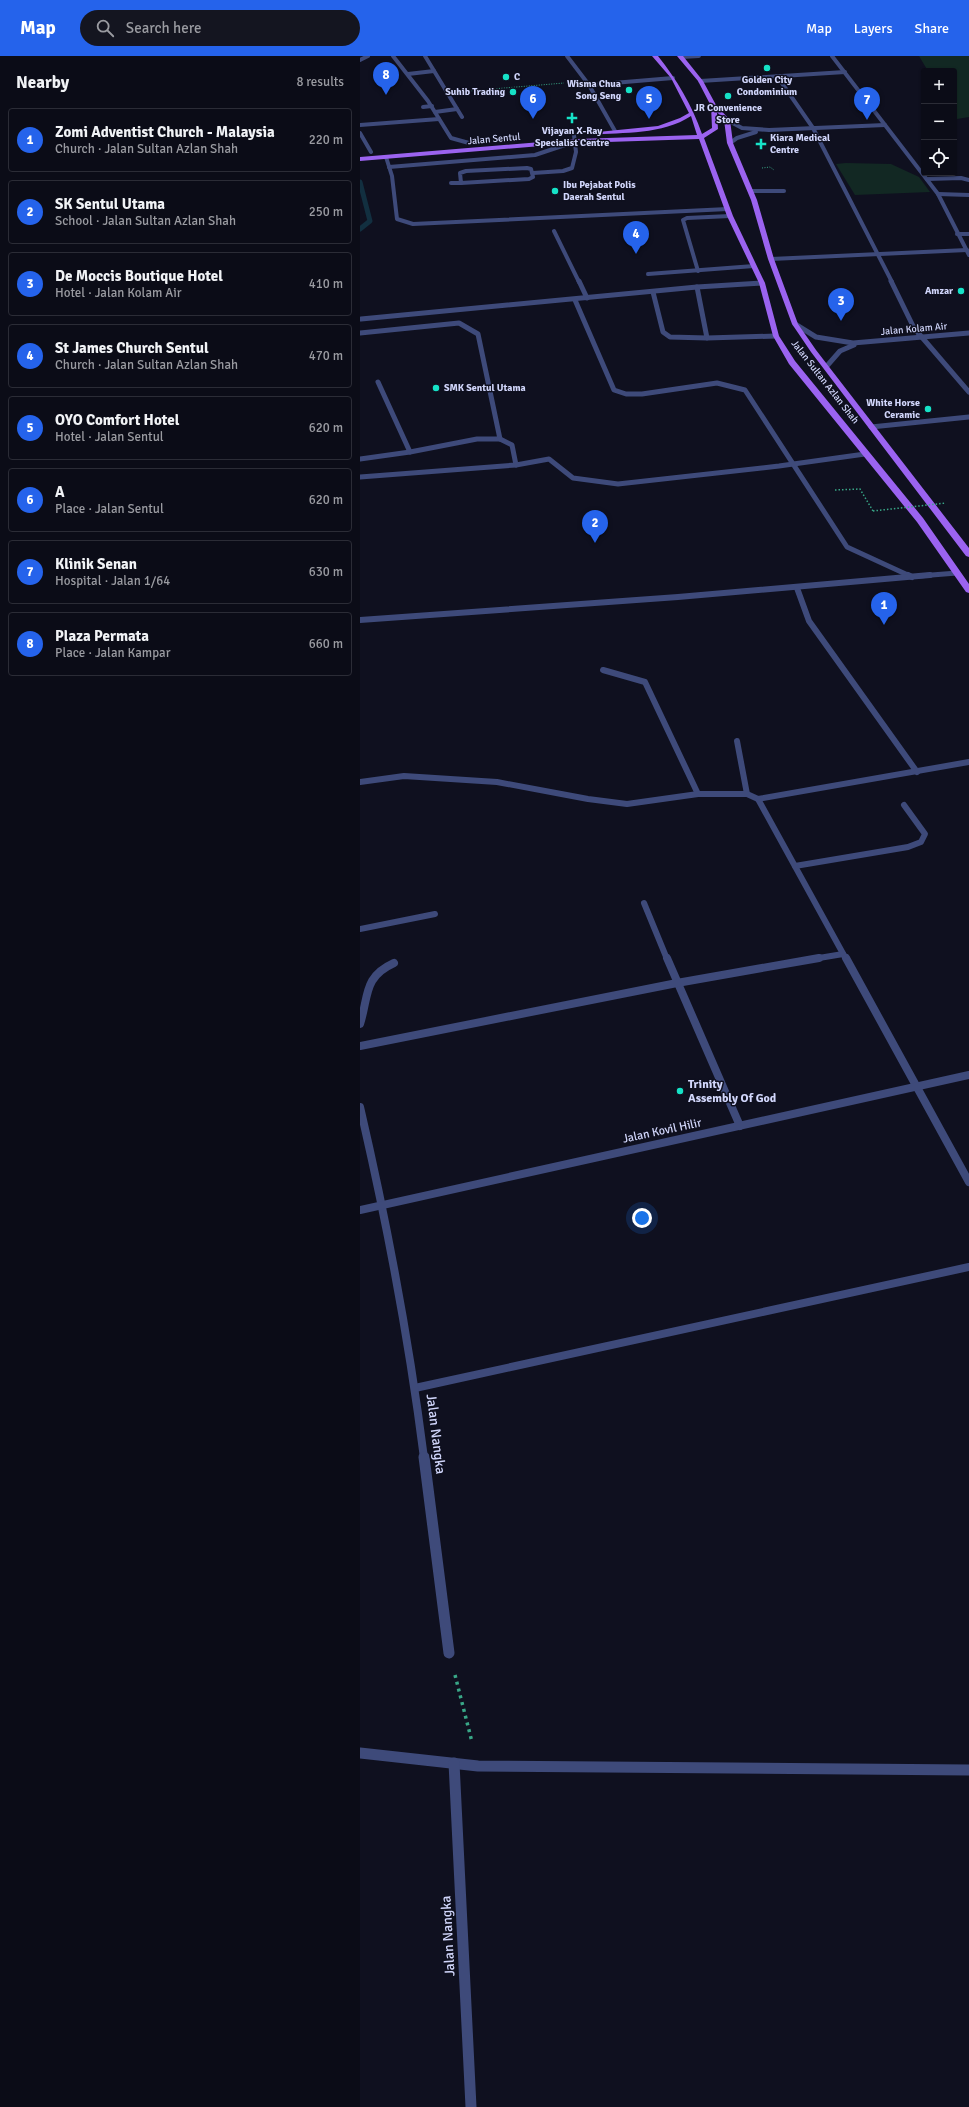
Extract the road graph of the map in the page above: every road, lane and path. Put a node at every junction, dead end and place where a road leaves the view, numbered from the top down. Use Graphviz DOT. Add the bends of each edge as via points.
graph roads {
  1 [pos="368,56"];
  2 [pos="393,56"];
  3 [pos="425,56"];
  4 [pos="568,56"];
  5 [pos="655,56"];
  6 [pos="699,56"];
  7 [pos="832,56"];
  8 [pos="681,57"];
  9 [pos="360,60"];
  10 [pos="366,65"];
  11 [pos="434,71"];
  12 [pos="845,72"];
  13 [pos="408,74"];
  14 [pos="777,76"];
  15 [pos="672,78"];
  16 [pos="700,82"];
  17 [pos="568,83"];
  18 [pos="589,85"];
  19 [pos="447,92"];
  20 [pos="432,106"];
  21 [pos="714,106"];
  22 [pos="422,107"];
  23 [pos="457,109"];
  24 [pos="692,113"];
  25 [pos="437,115"];
  26 [pos="462,117"];
  27 [pos="727,120"];
  28 [pos="360,121"];
  29 [pos="360,125"];
  30 [pos="885,125"];
  31 [pos="813,128"];
  32 [pos="769,130"];
  33 [pos="614,131"];
  34 [pos="360,133"];
  35 [pos="587,133"];
  36 [pos="580,134"];
  37 [pos="574,135"];
  38 [pos="701,137"];
  39 [pos="577,141"];
  40 [pos="469,143"];
  41 [pos="730,143"];
  42 [pos="360,153"];
  43 [pos="370,154"];
  44 [pos="386,156"];
  45 [pos="360,159"];
  46 [pos="389,167"];
  47 [pos="757,168"];
  48 [pos="774,171"];
  49 [pos="533,173"];
  50 [pos="927,179"];
  51 [pos="969,180"];
  52 [pos="451,183"];
  53 [pos="461,183"];
  54 [pos="750,191"];
  55 [pos="784,191"];
  56 [pos="938,194"];
  57 [pos="969,195"];
  58 [pos="729,213"];
  59 [pos="554,231"];
  60 [pos="957,234"];
  61 [pos="969,234"];
  62 [pos="968,253"];
  63 [pos="878,254"];
  64 [pos="771,259"];
  65 [pos="754,266"];
  66 [pos="698,271"];
  67 [pos="648,274"];
  68 [pos="762,283"];
  69 [pos="697,287"];
  70 [pos="653,292"];
  71 [pos="587,298"];
  72 [pos="575,300"];
  73 [pos="361,319"];
  74 [pos="795,324"];
  75 [pos="360,333"];
  76 [pos="969,333"];
  77 [pos="776,336"];
  78 [pos="707,338"];
  79 [pos="921,338"];
  80 [pos="861,343"];
  81 [pos="826,368"];
  82 [pos="378,382"];
  83 [pos="969,392"];
  84 [pos="969,417"];
  85 [pos="871,428"];
  86 [pos="500,439"];
  87 [pos="410,452"];
  88 [pos="865,454"];
  89 [pos="360,459"];
  90 [pos="793,464"];
  91 [pos="516,465"];
  92 [pos="360,477"];
  93 [pos="812,492"];
  94 [pos="946,503"];
  95 [pos="969,554"];
  96 [pos="956,573"];
  97 [pos="912,577"];
  98 [pos="797,588"];
  99 [pos="969,590"];
  100 [pos="360,620"];
  101 [pos="603,670"];
  102 [pos="737,741"];
  103 [pos="969,762"];
  104 [pos="917,772"];
  105 [pos="360,782"];
  106 [pos="698,794"];
  107 [pos="747,794"];
  108 [pos="758,799"];
  109 [pos="904,805"];
  110 [pos="795,866"];
  111 [pos="644,903"];
  112 [pos="436,914"];
  113 [pos="360,929"];
  114 [pos="843,954"];
  115 [pos="394,963"];
  116 [pos="677,984"];
  117 [pos="360,1024"];
  118 [pos="360,1046"];
  119 [pos="969,1075"];
  120 [pos="916,1087"];
  121 [pos="360,1107"];
  122 [pos="740,1126"];
  123 [pos="969,1182"];
  124 [pos="383,1205"];
  125 [pos="360,1210"];
  126 [pos="969,1267"];
  127 [pos="415,1388"];
  128 [pos="449,1653"];
  129 [pos="360,1753"];
  130 [pos="454,1763"];
  131 [pos="478,1766"];
  132 [pos="969,1770"];
  133 [pos="471,2107"];
  1 -- 9 [label="street"];
  2 -- 13 [label="street"];
  3 -- 11 [label="street"];
  4 -- 18 [label="street"];
  5 -- 15 [label="main road, Jalan Sultan Azlan Shah"];
  6 -- 8 [label="street"];
  7 -- 12 [label="street"];
  8 -- 16 [label="main road"];
  9 -- 10 [label="street"];
  11 -- 13 [label="street"];
  11 -- 19 [label="street"];
  12 -- 14 [label="street"];
  12 -- 30 [label="street"];
  13 -- 20 [label="street"];
  14 -- 16 [label="street"];
  14 -- 31 [label="street"];
  15 -- 18 [label="street"];
  15 -- 24 [label="main road, Jalan Sultan Azlan Shah"];
  16 -- 21 [label="main road"];
  17 -- 19 [label="path"];
  18 -- 33 [label="street"];
  19 -- 23 [label="street"];
  20 -- 22 [label="street"];
  20 -- 25 [label="street"];
  21 -- 27 [label="main road"];
  21 -- 38 [label="main road" via="715,129"];
  23 -- 25 [label="street"];
  23 -- 26 [label="street"];
  24 -- 33 [label="main road" via="667,125"];
  24 -- 38 [label="main road, Jalan Sultan Azlan Shah"];
  25 -- 28 [label="street"];
  25 -- 29 [label="street"];
  25 -- 40 [label="street" via="451,138"];
  27 -- 32 [label="street" via="742,128"];
  27 -- 41 [label="main road, Jalan Sultan Azlan Shah"];
  30 -- 31 [label="street"];
  30 -- 50 [label="street"];
  31 -- 32 [label="street"];
  31 -- 63 [label="street"];
  32 -- 41 [label="street" via="740,136"];
  33 -- 35 [label="main road"];
  34 -- 43 [label="street"];
  36 -- 37 [label="main road, Jalan Sentul"];
  37 -- 39 [label="street"];
  37 -- 40 [label="main road, Jalan Sentul"];
  38 -- 39 [label="main road, Jalan Sentul"];
  38 -- 58 [label="main road, Jalan Sultan Azlan Shah"];
  39 -- 44 [label="main road, Jalan Sentul"];
  39 -- 46 [label="street" via="535,155"];
  39 -- 49 [label="street" via="572,168"];
  40 -- 43 [label="main road, Jalan Sentul"];
  41 -- 54 [label="main road, Jalan Sultan Azlan Shah"];
  42 -- 43 [label="main road, Jalan Sentul"];
  43 -- 44 [label="main road, Jalan Sentul"];
  43 -- 45 [label="main road, Jalan Sentul"];
  44 -- 46 [label="street"];
  46 -- 58 [label="street" via="397,219 413,224"];
  47 -- 48 [label="path" via="770,168"];
  49 -- 53 [label="street" via="533,177 529,179"];
  49 -- 53 [label="street" via="527,168 466,171 460,173"];
  50 -- 51 [label="street"];
  50 -- 56 [label="street"];
  52 -- 53 [label="street"];
  54 -- 55 [label="street"];
  54 -- 64 [label="main road, Jalan Sultan Azlan Shah"];
  56 -- 57 [label="street"];
  56 -- 60 [label="street"];
  58 -- 65 [label="main road, Jalan Sultan Azlan Shah"];
  58 -- 66 [label="street" via="683,220"];
  59 -- 71 [label="street"];
  60 -- 61 [label="street"];
  60 -- 62 [label="street"];
  62 -- 63 [label="street"];
  63 -- 64 [label="street"];
  63 -- 79 [label="street"];
  64 -- 74 [label="main road, Jalan Sultan Azlan Shah"];
  65 -- 66 [label="street"];
  65 -- 68 [label="main road, Jalan Sultan Azlan Shah"];
  66 -- 67 [label="street"];
  68 -- 69 [label="street"];
  68 -- 77 [label="main road, Jalan Sultan Azlan Shah"];
  69 -- 70 [label="street"];
  69 -- 78 [label="street"];
  70 -- 71 [label="street"];
  70 -- 78 [label="street" via="663,332 670,337"];
  71 -- 72 [label="street"];
  72 -- 73 [label="street"];
  72 -- 90 [label="street" via="614,390 626,394 642,394 717,383 745,390"];
  74 -- 80 [label="street, Jalan Kolam Air" via="821,338"];
  74 -- 81 [label="main road, Jalan Sultan Azlan Shah"];
  75 -- 86 [label="street" via="459,322 478,334"];
  76 -- 79 [label="street, Jalan Kolam Air"];
  77 -- 78 [label="street"];
  77 -- 88 [label="main road, Jalan Sultan Azlan Shah" via="792,362"];
  79 -- 80 [label="street, Jalan Kolam Air"];
  79 -- 83 [label="street"];
  80 -- 81 [label="street, Jalan Kolam Air" via="840,351"];
  81 -- 85 [label="main road, Jalan Sultan Azlan Shah"];
  82 -- 87 [label="street"];
  84 -- 85 [label="street"];
  85 -- 95 [label="main road, Jalan Sultan Azlan Shah"];
  86 -- 87 [label="street" via="477,439"];
  86 -- 91 [label="street" via="512,445"];
  87 -- 89 [label="street"];
  88 -- 90 [label="street"];
  88 -- 96 [label="main road, Jalan Sultan Azlan Shah" via="920,520"];
  90 -- 91 [label="street" via="618,484 573,478 549,459"];
  90 -- 93 [label="street"];
  91 -- 92 [label="street"];
  93 -- 94 [label="path, bridge" via="860,489 873,511"];
  93 -- 97 [label="street" via="847,547"];
  96 -- 97 [label="street"];
  96 -- 99 [label="main road, Jalan Sultan Azlan Shah"];
  97 -- 98 [label="street"];
  98 -- 100 [label="street"];
  98 -- 104 [label="street" via="809,620"];
  101 -- 106 [label="street" via="646,682"];
  102 -- 107 [label="street"];
  103 -- 104 [label="street"];
  104 -- 108 [label="street"];
  105 -- 106 [label="street" via="404,776 497,782 627,804"];
  106 -- 107 [label="street"];
  107 -- 108 [label="street"];
  108 -- 110 [label="street"];
  109 -- 110 [label="street" via="925,834 921,842 908,847"];
  110 -- 114 [label="street"];
  111 -- 116 [label="street"];
  112 -- 113 [label="street"];
  114 -- 116 [label="street"];
  114 -- 120 [label="street"];
  115 -- 117 [label="street" via="380,968 370,979"];
  116 -- 118 [label="street"];
  116 -- 122 [label="street"];
  119 -- 120 [label="street, Jalan Kovil Hilir"];
  120 -- 122 [label="street, Jalan Kovil Hilir"];
  120 -- 123 [label="street"];
  121 -- 124 [label="street, Jalan Nangka"];
  122 -- 124 [label="street, Jalan Kovil Hilir"];
  124 -- 125 [label="street, Jalan Kovil Hilir"];
  124 -- 127 [label="street, Jalan Nangka"];
  126 -- 127 [label="street"];
  127 -- 128 [label="street, Jalan Nangka"];
  128 -- 131 [label="path"];
  129 -- 130 [label="street"];
  130 -- 131 [label="street"];
  130 -- 133 [label="street, Jalan Nangka"];
  131 -- 132 [label="street"];
}
